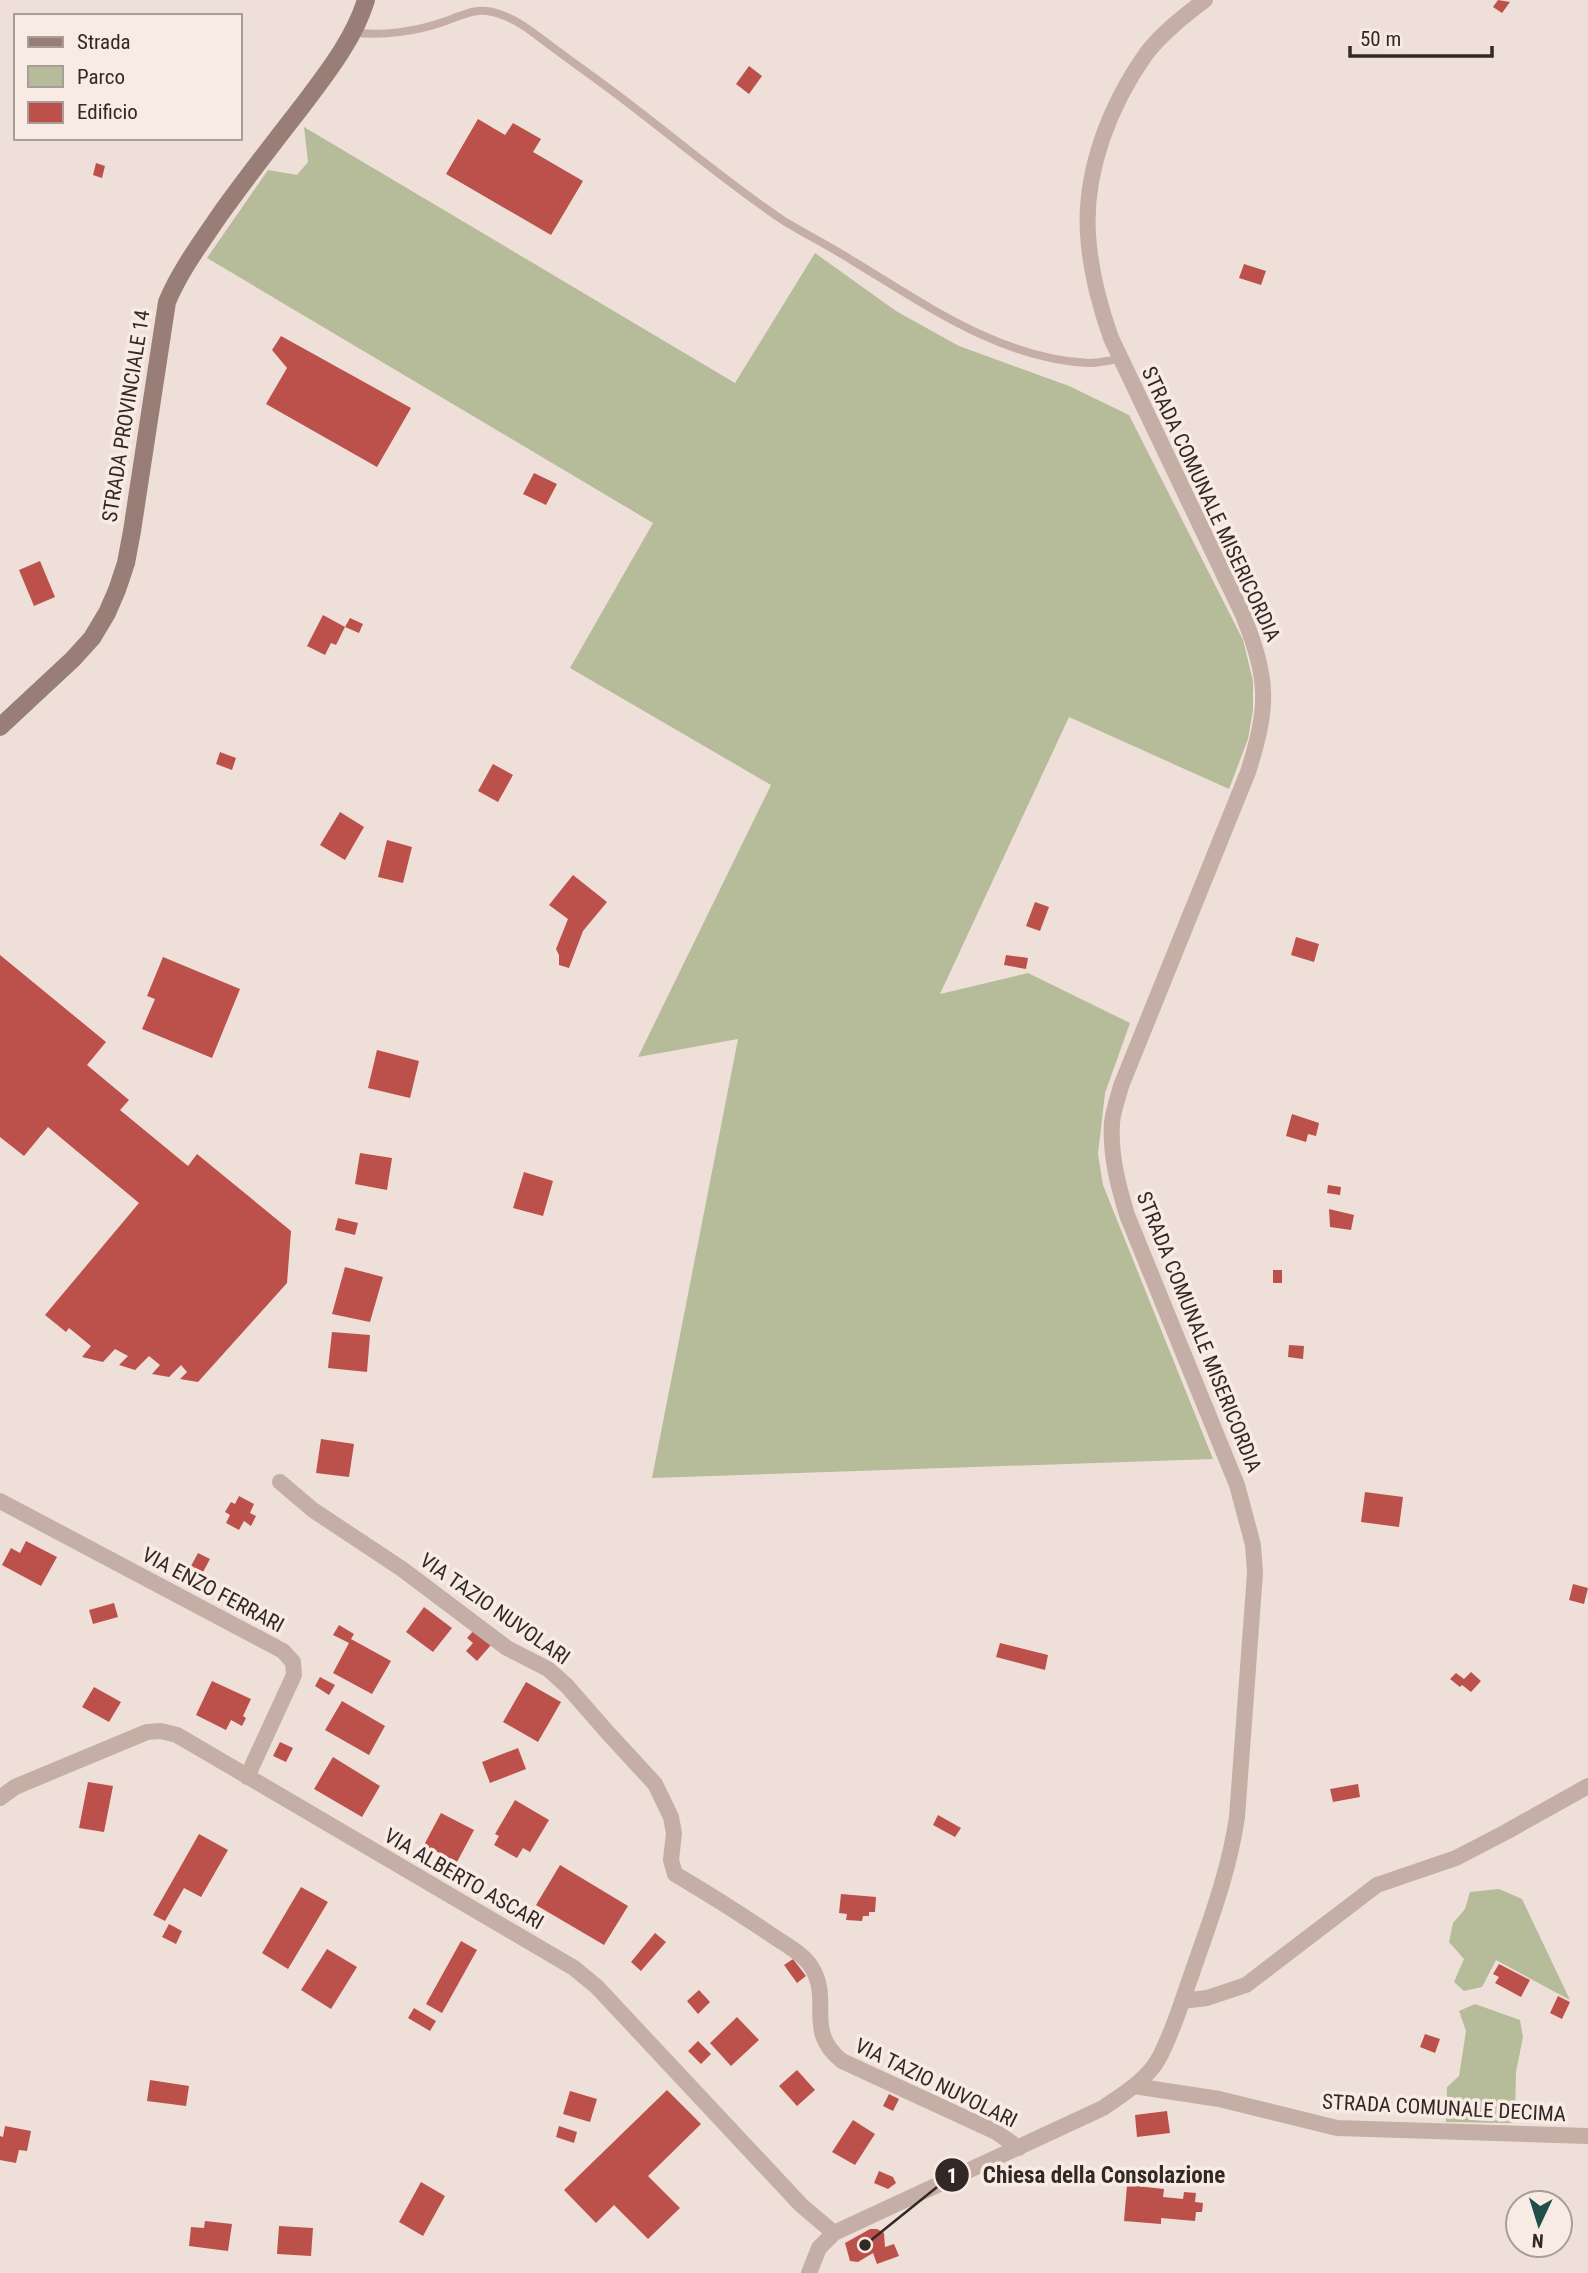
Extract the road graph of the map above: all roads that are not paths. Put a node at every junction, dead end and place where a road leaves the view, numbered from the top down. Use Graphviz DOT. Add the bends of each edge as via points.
graph roads {
  1 [pos="366,0"];
  2 [pos="1205,0"];
  3 [pos="352,32"];
  4 [pos="1121,358"];
  5 [pos="0,727"];
  6 [pos="280,1482"];
  7 [pos="0,1501"];
  8 [pos="247,1777"];
  9 [pos="1588,1786"];
  10 [pos="0,1798"];
  11 [pos="1182,2001"];
  12 [pos="1134,2086"];
  13 [pos="1588,2136"];
  14 [pos="1019,2148"];
  15 [pos="834,2233"];
  16 [pos="809,2273"];
  1 -- 3 [label="main road, STRADA PROVINCIALE 14"];
  2 -- 4 [label="street, STRADA COMUNALE MISERICORDIA" via="1147,53 1114,110 1094,170 1088,231 1091,265 1098,300"];
  3 -- 4 [label="lane" via="392,33 481,10 502,15 536,35 785,222 912,299 967,329 1048,356 1091,363"];
  3 -- 5 [label="main road, STRADA PROVINCIALE 14" via="176,281 167,302 132,531 117,590 92,638"];
  4 -- 11 [label="street, STRADA COMUNALE MISERICORDIA" via="1243,615 1256,647 1265,703 1248,772 1112,1121 1116,1177 1127,1214 1237,1485 1253,1545 1255,1573 1237,1818 1224,1881"];
  6 -- 14 [label="street, VIA TAZIO NUVOLARI" via="507,1648 548,1669 567,1686 655,1784 673,1825 675,1874 799,1954 812,1968 819,1987 821,2035 831,2052 996,2132"];
  7 -- 8 [label="street, VIA ENZO FERRARI" via="283,1651 292,1662 294,1675"];
  8 -- 10 [label="street, VIA ALBERTO ASCARI" via="177,1735 147,1732 15,1787"];
  8 -- 15 [label="street, VIA ALBERTO ASCARI" via="575,1968 801,2205"];
  9 -- 11 [label="street" via="1456,1858 1377,1885 1246,1985"];
  11 -- 12 [label="street, STRADA COMUNALE MISERICORDIA" via="1158,2060"];
  12 -- 13 [label="street, STRADA COMUNALE DECIMA" via="1219,2099 1337,2128"];
  12 -- 14 [label="street, STRADA COMUNALE MISERICORDIA" via="1103,2108"];
  14 -- 15 [label="street, STRADA COMUNALE MISERICORDIA"];
  15 -- 16 [label="street" via="819,2248"];
}
